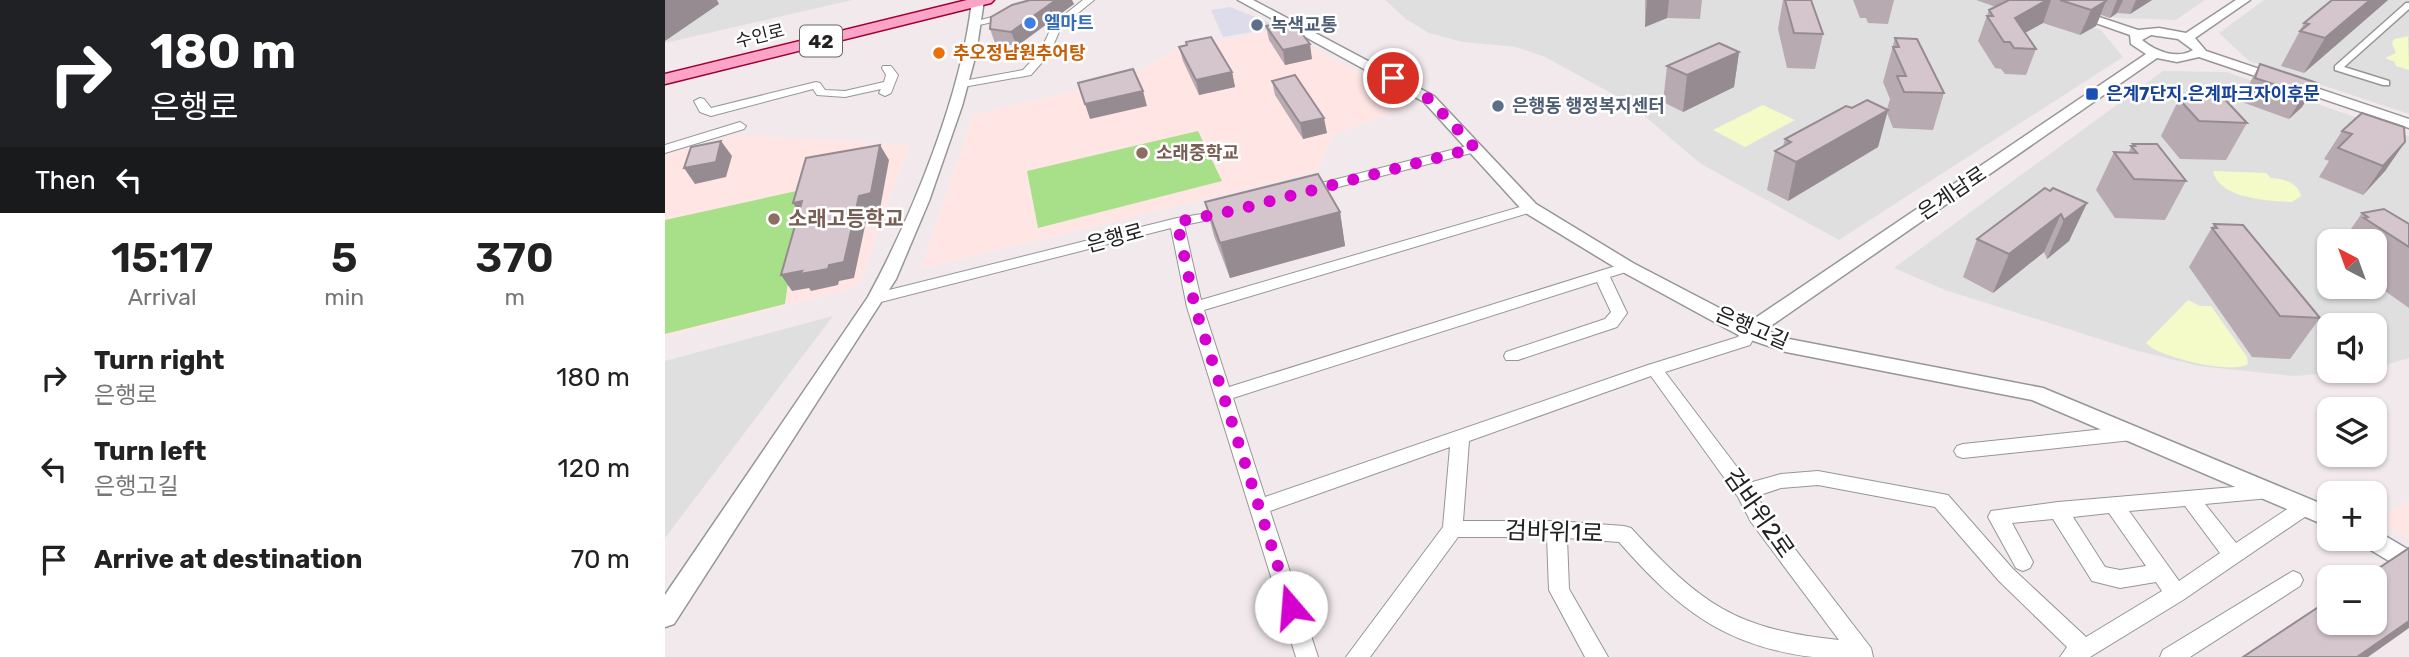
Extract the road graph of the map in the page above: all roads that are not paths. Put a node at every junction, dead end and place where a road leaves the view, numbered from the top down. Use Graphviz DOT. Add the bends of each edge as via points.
graph roads {
  1 [pos="949,0"];
  2 [pos="1089,0"];
  3 [pos="1244,0"];
  4 [pos="2036,0"];
  5 [pos="2244,0"];
  6 [pos="981,1"];
  7 [pos="2409,5"];
  8 [pos="1022,12"];
  9 [pos="975,23"];
  10 [pos="2138,34"];
  11 [pos="2187,38"];
  12 [pos="2156,53"];
  13 [pos="2199,53"];
  14 [pos="665,68"];
  15 [pos="887,68"];
  16 [pos="665,79"];
  17 [pos="2386,83"];
  18 [pos="963,84"];
  19 [pos="700,102"];
  20 [pos="2409,124"];
  21 [pos="740,126"];
  22 [pos="1475,148"];
  23 [pos="665,149"];
  24 [pos="1286,197"];
  25 [pos="1246,207"];
  26 [pos="1530,208"];
  27 [pos="1177,222"];
  28 [pos="1627,267"];
  29 [pos="1601,275"];
  30 [pos="877,298"];
  31 [pos="1195,307"];
  32 [pos="1748,332"];
  33 [pos="1512,356"];
  34 [pos="1654,369"];
  35 [pos="1224,395"];
  36 [pos="2132,433"];
  37 [pos="1460,436"];
  38 [pos="1963,451"];
  39 [pos="2269,491"];
  40 [pos="1745,492"];
  41 [pos="2189,498"];
  42 [pos="2114,505"];
  43 [pos="2305,506"];
  44 [pos="1258,507"];
  45 [pos="2058,510"];
  46 [pos="2317,512"];
  47 [pos="1453,529"];
  48 [pos="1557,529"];
  49 [pos="2387,549"];
  50 [pos="2234,556"];
  51 [pos="2023,562"];
  52 [pos="2409,563"];
  53 [pos="2160,573"];
  54 [pos="2293,580"];
  55 [pos="2176,594"];
  56 [pos="665,616"];
  57 [pos="2077,653"];
  58 [pos="1862,654"];
  59 [pos="1307,657"];
  60 [pos="1357,657"];
  61 [pos="1597,657"];
  62 [pos="2171,657"];
  1 -- 14 [label="main road, 수인로 / 42"];
  2 -- 18 [label="street" via="1057,26 1045,52 1027,73"];
  3 -- 22 [label="street, 은행고길" via="1429,99"];
  4 -- 10 [label="street"];
  5 -- 11 [label="street"];
  6 -- 9 [label="street"];
  6 -- 16 [label="main road, 수인로 / 42"];
  7 -- 17 [label="street" via="2338,68"];
  8 -- 9 [label="street"];
  9 -- 18 [label="street"];
  10 -- 11 [label="street" via="2160,32"];
  10 -- 12 [label="street" via="2140,46"];
  11 -- 13 [label="street" via="2198,46"];
  12 -- 13 [label="street" via="2177,57"];
  12 -- 32 [label="street, 은계남로"];
  13 -- 20 [label="street"];
  15 -- 19 [label="street" via="892,75 886,90 834,96 821,93 817,85 711,112"];
  18 -- 30 [label="street" via="919,213"];
  21 -- 23 [label="street"];
  22 -- 24 [label="street"];
  22 -- 26 [label="street, 은행고길"];
  25 -- 27 [label="street, 은행로"];
  26 -- 28 [label="street, 은행고길"];
  26 -- 31 [label="street"];
  27 -- 30 [label="street, 은행로"];
  27 -- 31 [label="street"];
  28 -- 29 [label="street"];
  28 -- 32 [label="street, 은행고길"];
  29 -- 33 [label="street" via="1619,313 1611,323"];
  29 -- 35 [label="street"];
  30 -- 56 [label="street"];
  31 -- 35 [label="street"];
  32 -- 34 [label="street" via="1744,341"];
  32 -- 36 [label="street, 은행고길" via="1786,345 2036,393"];
  34 -- 37 [label="street"];
  34 -- 40 [label="street, 검바위2로"];
  35 -- 44 [label="street"];
  36 -- 38 [label="street"];
  36 -- 39 [label="street, 은행고길"];
  37 -- 44 [label="street"];
  37 -- 47 [label="street"];
  39 -- 41 [label="street"];
  39 -- 43 [label="street, 은행고길"];
  40 -- 57 [label="street" via="1781,481 1818,478 1941,500"];
  40 -- 58 [label="street, 검바위2로" via="1758,516"];
  41 -- 42 [label="street"];
  41 -- 50 [label="street"];
  42 -- 45 [label="street"];
  42 -- 53 [label="street"];
  43 -- 46 [label="street, 은행고길"];
  43 -- 50 [label="street"];
  44 -- 59 [label="street"];
  45 -- 51 [label="street" via="1998,517"];
  45 -- 53 [label="street" via="2099,575 2120,579"];
  47 -- 48 [label="street, 검바위1로"];
  47 -- 60 [label="street"];
  48 -- 58 [label="street, 검바위1로" via="1624,534 1684,597 1732,628 1762,639"];
  48 -- 61 [label="street" via="1559,590"];
  49 -- 52 [label="street"];
  50 -- 55 [label="street"];
  53 -- 55 [label="street"];
  54 -- 62 [label="street"];
  55 -- 57 [label="street"];
}
